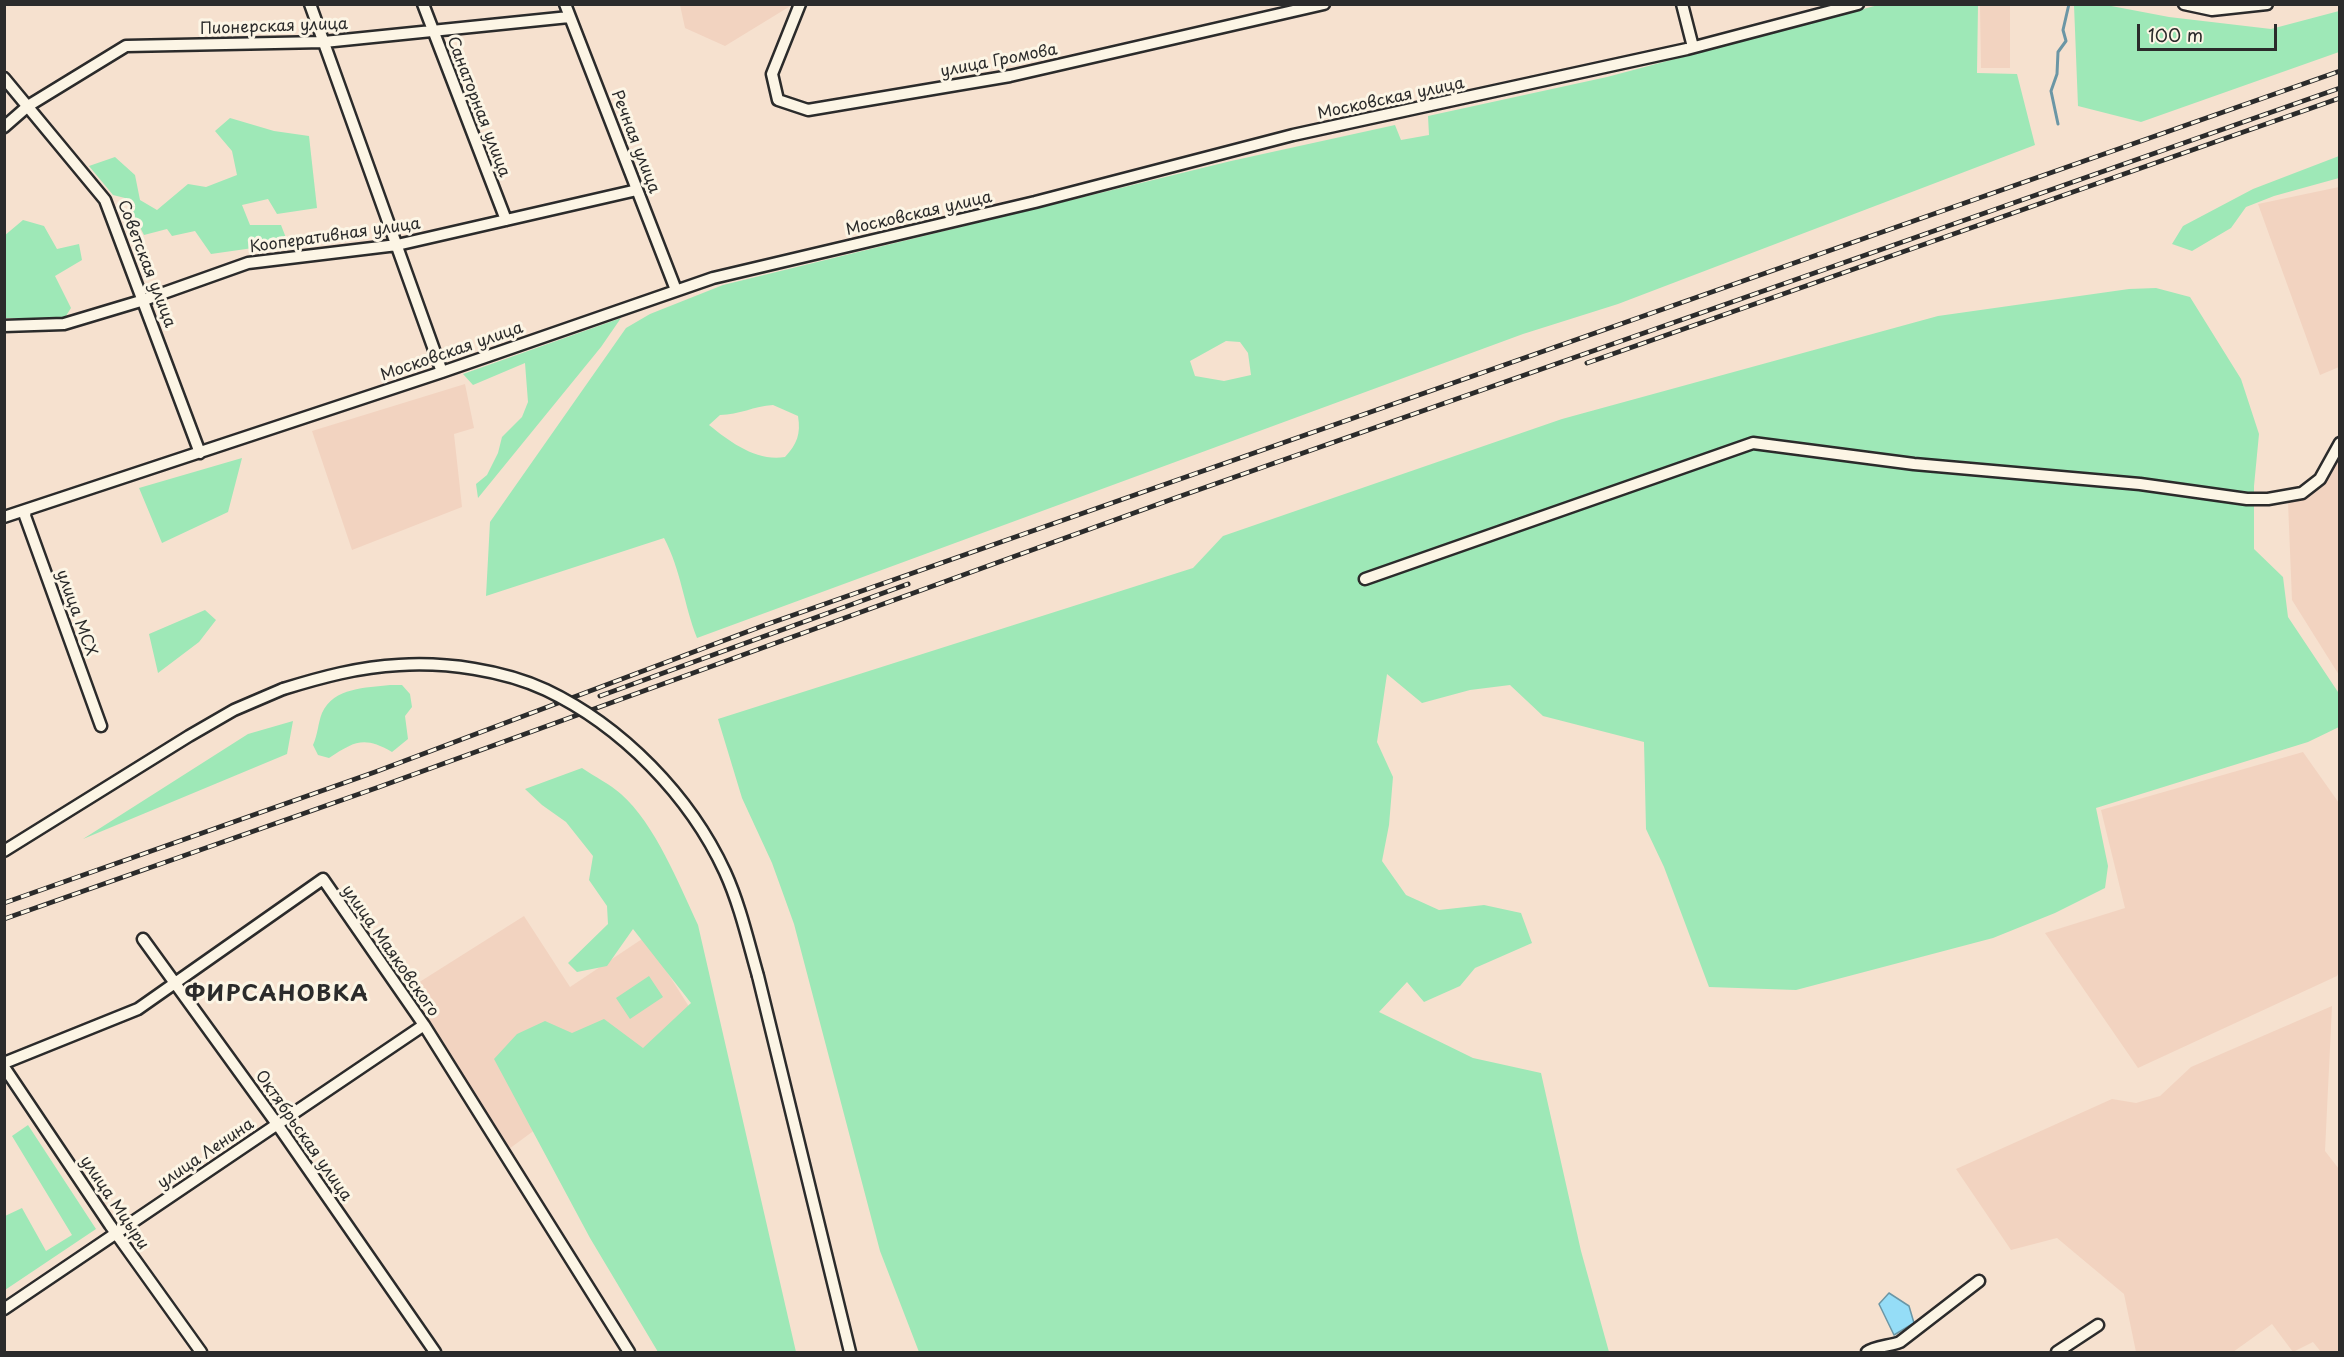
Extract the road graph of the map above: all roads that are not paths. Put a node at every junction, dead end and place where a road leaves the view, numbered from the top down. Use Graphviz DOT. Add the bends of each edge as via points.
graph roads {
  1 [pos="310,4"];
  2 [pos="423,4"];
  3 [pos="565,4"];
  4 [pos="800,4"];
  5 [pos="1324,4"];
  6 [pos="1682,4"];
  7 [pos="1858,4"];
  8 [pos="2184,4"];
  9 [pos="2267,4"];
  10 [pos="569,17"];
  11 [pos="432,31"];
  12 [pos="324,42"];
  13 [pos="1693,47"];
  14 [pos="4,78"];
  15 [pos="28,106"];
  16 [pos="4,127"];
  17 [pos="637,190"];
  18 [pos="506,220"];
  19 [pos="397,245"];
  20 [pos="676,290"];
  21 [pos="144,300"];
  22 [pos="4,326"];
  23 [pos="442,372"];
  24 [pos="2340,443"];
  25 [pos="200,453"];
  26 [pos="26,510"];
  27 [pos="6,515"];
  28 [pos="1365,579"];
  29 [pos="101,726"];
  30 [pos="4,850"];
  31 [pos="143,939"];
  32 [pos="175,985"];
  33 [pos="424,1025"];
  34 [pos="4,1065"];
  35 [pos="277,1124"];
  36 [pos="116,1233"];
  37 [pos="1980,1281"];
  38 [pos="4,1309"];
  39 [pos="2098,1325"];
  40 [pos="201,1353"];
  41 [pos="435,1353"];
  42 [pos="629,1353"];
  43 [pos="850,1353"];
  44 [pos="1868,1353"];
  45 [pos="2057,1353"];
  1 -- 12 [label="street"];
  2 -- 11 [label="street, Санаторная улица"];
  3 -- 10 [label="street, Речная улица"];
  4 -- 5 [label="street, улица Громова" via="772,74 778,100 808,110 1010,76"];
  6 -- 13 [label="street"];
  7 -- 13 [label="street, Московская улица"];
  8 -- 9 [label="street" via="2212,10"];
  10 -- 11 [label="street, Пионерская улица"];
  10 -- 17 [label="street, Речная улица"];
  11 -- 12 [label="street, Пионерская улица"];
  11 -- 18 [label="street, Санаторная улица"];
  12 -- 15 [label="street, Пионерская улица" via="126,46"];
  12 -- 19 [label="street"];
  13 -- 20 [label="street, Московская улица" via="1293,135"];
  14 -- 15 [label="street, Советская улица"];
  15 -- 16 [label="street, Пионерская улица"];
  15 -- 21 [label="street, Советская улица" via="105,200"];
  17 -- 18 [label="street, Кооперативная улица"];
  17 -- 20 [label="street, Речная улица"];
  18 -- 19 [label="street, Кооперативная улица"];
  19 -- 21 [label="street, Кооперативная улица" via="249,263"];
  19 -- 23 [label="street"];
  20 -- 23 [label="street, Московская улица"];
  21 -- 22 [label="street, Кооперативная улица" via="64,324"];
  21 -- 25 [label="street, Советская улица"];
  23 -- 25 [label="street, Московская улица"];
  24 -- 28 [label="street" via="2320,479 2302,493 2247,500 2140,484 1914,464 1753,443"];
  25 -- 26 [label="street, Московская улица"];
  26 -- 27 [label="street, Московская улица"];
  26 -- 29 [label="street, улица МСХ"];
  30 -- 43 [label="street, bridge" via="234,711 283,689 342,671 400,665 454,668 503,675 546,690 610,730 660,777 703,833 725,872 758,976"];
  31 -- 32 [label="street, Октябрьская улица"];
  32 -- 33 [label="street, улица Маяковского" via="323,879"];
  32 -- 34 [label="street, улица Маяковского" via="138,1009"];
  32 -- 35 [label="street, Октябрьская улица"];
  33 -- 35 [label="street, улица Ленина"];
  33 -- 42 [label="street, улица Маяковского"];
  34 -- 36 [label="street, улица Мцыри"];
  35 -- 36 [label="street, улица Ленина"];
  35 -- 41 [label="street, Октябрьская улица"];
  36 -- 38 [label="street, улица Ленина"];
  36 -- 40 [label="street, улица Мцыри"];
  37 -- 44 [label="street" via="1900,1342"];
  39 -- 45 [label="street"];
}
